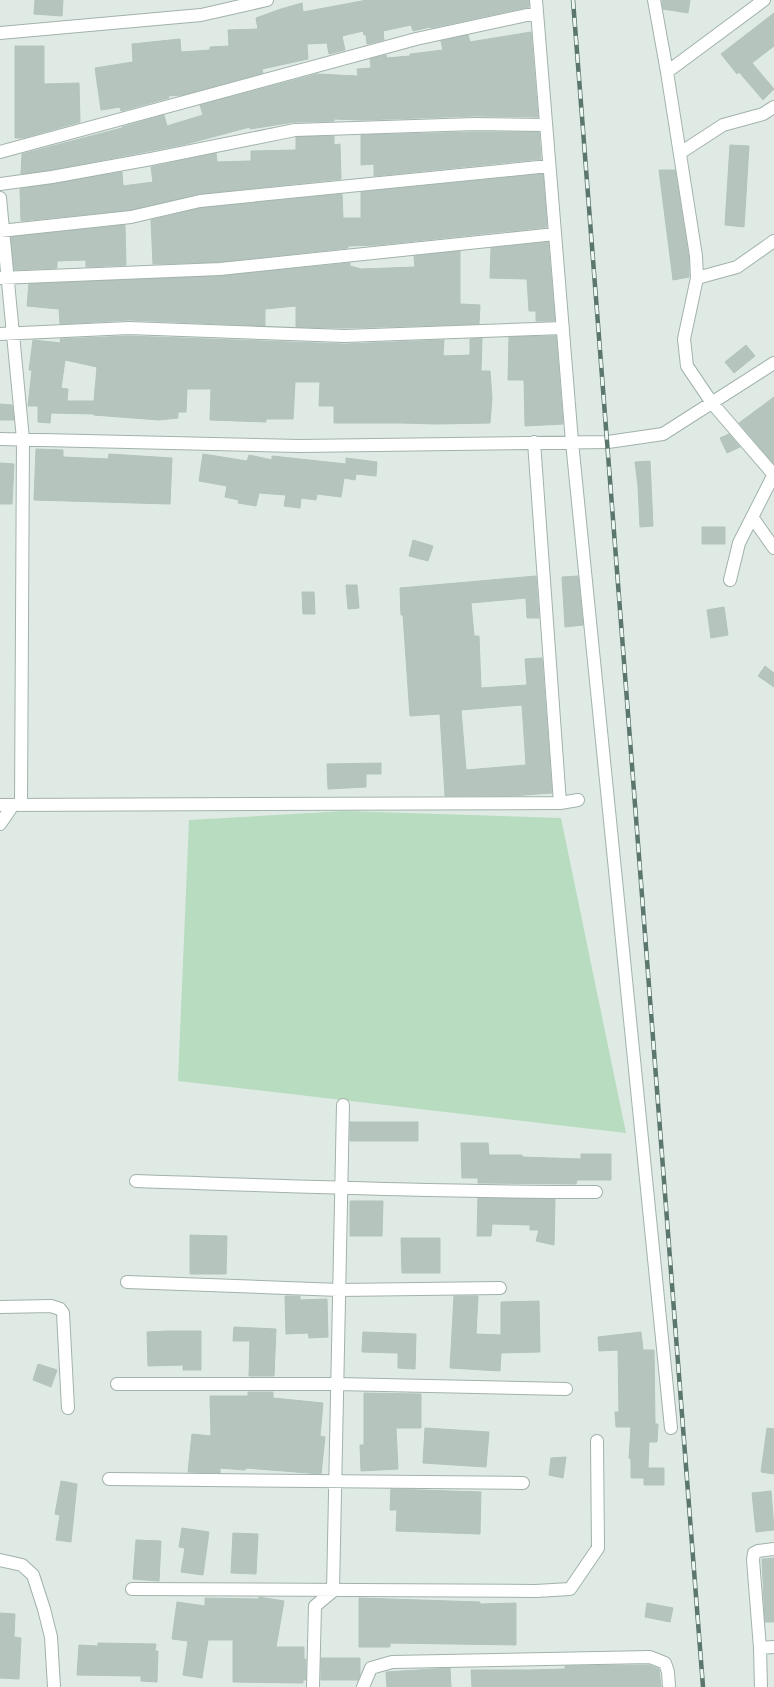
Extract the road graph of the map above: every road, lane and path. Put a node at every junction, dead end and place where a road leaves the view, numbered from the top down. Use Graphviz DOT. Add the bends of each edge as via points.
graph roads {
  1 [pos="267,0"];
  2 [pos="536,0"];
  3 [pos="654,0"];
  4 [pos="764,0"];
  5 [pos="241,3"];
  6 [pos="536,13"];
  7 [pos="0,33"];
  8 [pos="667,72"];
  9 [pos="774,107"];
  10 [pos="546,125"];
  11 [pos="0,152"];
  12 [pos="680,153"];
  13 [pos="549,166"];
  14 [pos="0,184"];
  15 [pos="0,198"];
  16 [pos="1,231"];
  17 [pos="555,234"];
  18 [pos="774,241"];
  19 [pos="3,278"];
  20 [pos="697,278"];
  21 [pos="562,328"];
  22 [pos="0,334"];
  23 [pos="14,334"];
  24 [pos="774,364"];
  25 [pos="712,403"];
  26 [pos="0,439"];
  27 [pos="23,439"];
  28 [pos="534,442"];
  29 [pos="572,442"];
  30 [pos="774,476"];
  31 [pos="752,517"];
  32 [pos="774,548"];
  33 [pos="730,580"];
  34 [pos="578,800"];
  35 [pos="560,804"];
  36 [pos="0,805"];
  37 [pos="17,805"];
  38 [pos="0,824"];
  39 [pos="343,1105"];
  40 [pos="136,1181"];
  41 [pos="341,1188"];
  42 [pos="596,1192"];
  43 [pos="127,1282"];
  44 [pos="500,1288"];
  45 [pos="339,1290"];
  46 [pos="0,1306"];
  47 [pos="117,1384"];
  48 [pos="337,1384"];
  49 [pos="566,1389"];
  50 [pos="68,1408"];
  51 [pos="671,1428"];
  52 [pos="598,1441"];
  53 [pos="109,1478"];
  54 [pos="335,1480"];
  55 [pos="523,1483"];
  56 [pos="774,1549"];
  57 [pos="0,1560"];
  58 [pos="132,1589"];
  59 [pos="333,1591"];
  60 [pos="774,1647"];
  61 [pos="760,1648"];
  62 [pos="54,1687"];
  63 [pos="314,1687"];
  64 [pos="363,1687"];
  65 [pos="669,1687"];
  66 [pos="760,1687"];
  1 -- 5 [label="street"];
  2 -- 6 [label="street"];
  3 -- 8 [label="street"];
  4 -- 8 [label="street"];
  5 -- 7 [label="street" via="201,15"];
  6 -- 10 [label="street"];
  6 -- 11 [label="street" via="416,39"];
  8 -- 12 [label="street"];
  9 -- 12 [label="street" via="764,114 723,125"];
  10 -- 13 [label="street"];
  10 -- 14 [label="street" via="475,124 295,130 52,177"];
  12 -- 20 [label="street"];
  13 -- 16 [label="street" via="200,201 131,216"];
  13 -- 17 [label="street"];
  15 -- 16 [label="street"];
  16 -- 19 [label="street"];
  17 -- 19 [label="street" via="220,269"];
  17 -- 21 [label="street"];
  18 -- 20 [label="street" via="737,267"];
  19 -- 23 [label="street"];
  20 -- 25 [label="street" via="684,339 687,366"];
  21 -- 23 [label="street" via="345,336 129,328"];
  21 -- 29 [label="street"];
  22 -- 23 [label="street"];
  23 -- 27 [label="street"];
  24 -- 25 [label="street"];
  25 -- 29 [label="street" via="664,434 608,442"];
  25 -- 30 [label="street"];
  26 -- 27 [label="street"];
  27 -- 28 [label="street" via="300,446"];
  27 -- 37 [label="street"];
  28 -- 29 [label="street"];
  28 -- 35 [label="street"];
  29 -- 51 [label="street"];
  30 -- 31 [label="street"];
  31 -- 32 [label="street"];
  31 -- 33 [label="street" via="739,543"];
  34 -- 35 [label="street"];
  35 -- 37 [label="street"];
  36 -- 37 [label="street"];
  37 -- 38 [label="street"];
  39 -- 41 [label="street"];
  40 -- 41 [label="street"];
  41 -- 42 [label="street"];
  41 -- 45 [label="street"];
  43 -- 45 [label="street"];
  44 -- 45 [label="street"];
  45 -- 48 [label="street"];
  46 -- 50 [label="street" via="50,1306 64,1313"];
  47 -- 48 [label="street"];
  48 -- 49 [label="street"];
  48 -- 54 [label="street"];
  52 -- 59 [label="street" via="598,1548 570,1588 536,1591"];
  53 -- 54 [label="street"];
  54 -- 55 [label="street"];
  54 -- 59 [label="street"];
  56 -- 61 [label="street" via="754,1553 753,1560"];
  57 -- 62 [label="street" via="22,1565 33,1575 50,1637"];
  58 -- 59 [label="street"];
  59 -- 63 [label="street" via="315,1606"];
  60 -- 61 [label="street"];
  61 -- 66 [label="street"];
  64 -- 65 [label="street" via="371,1668 392,1662 650,1658 665,1664"];
}
